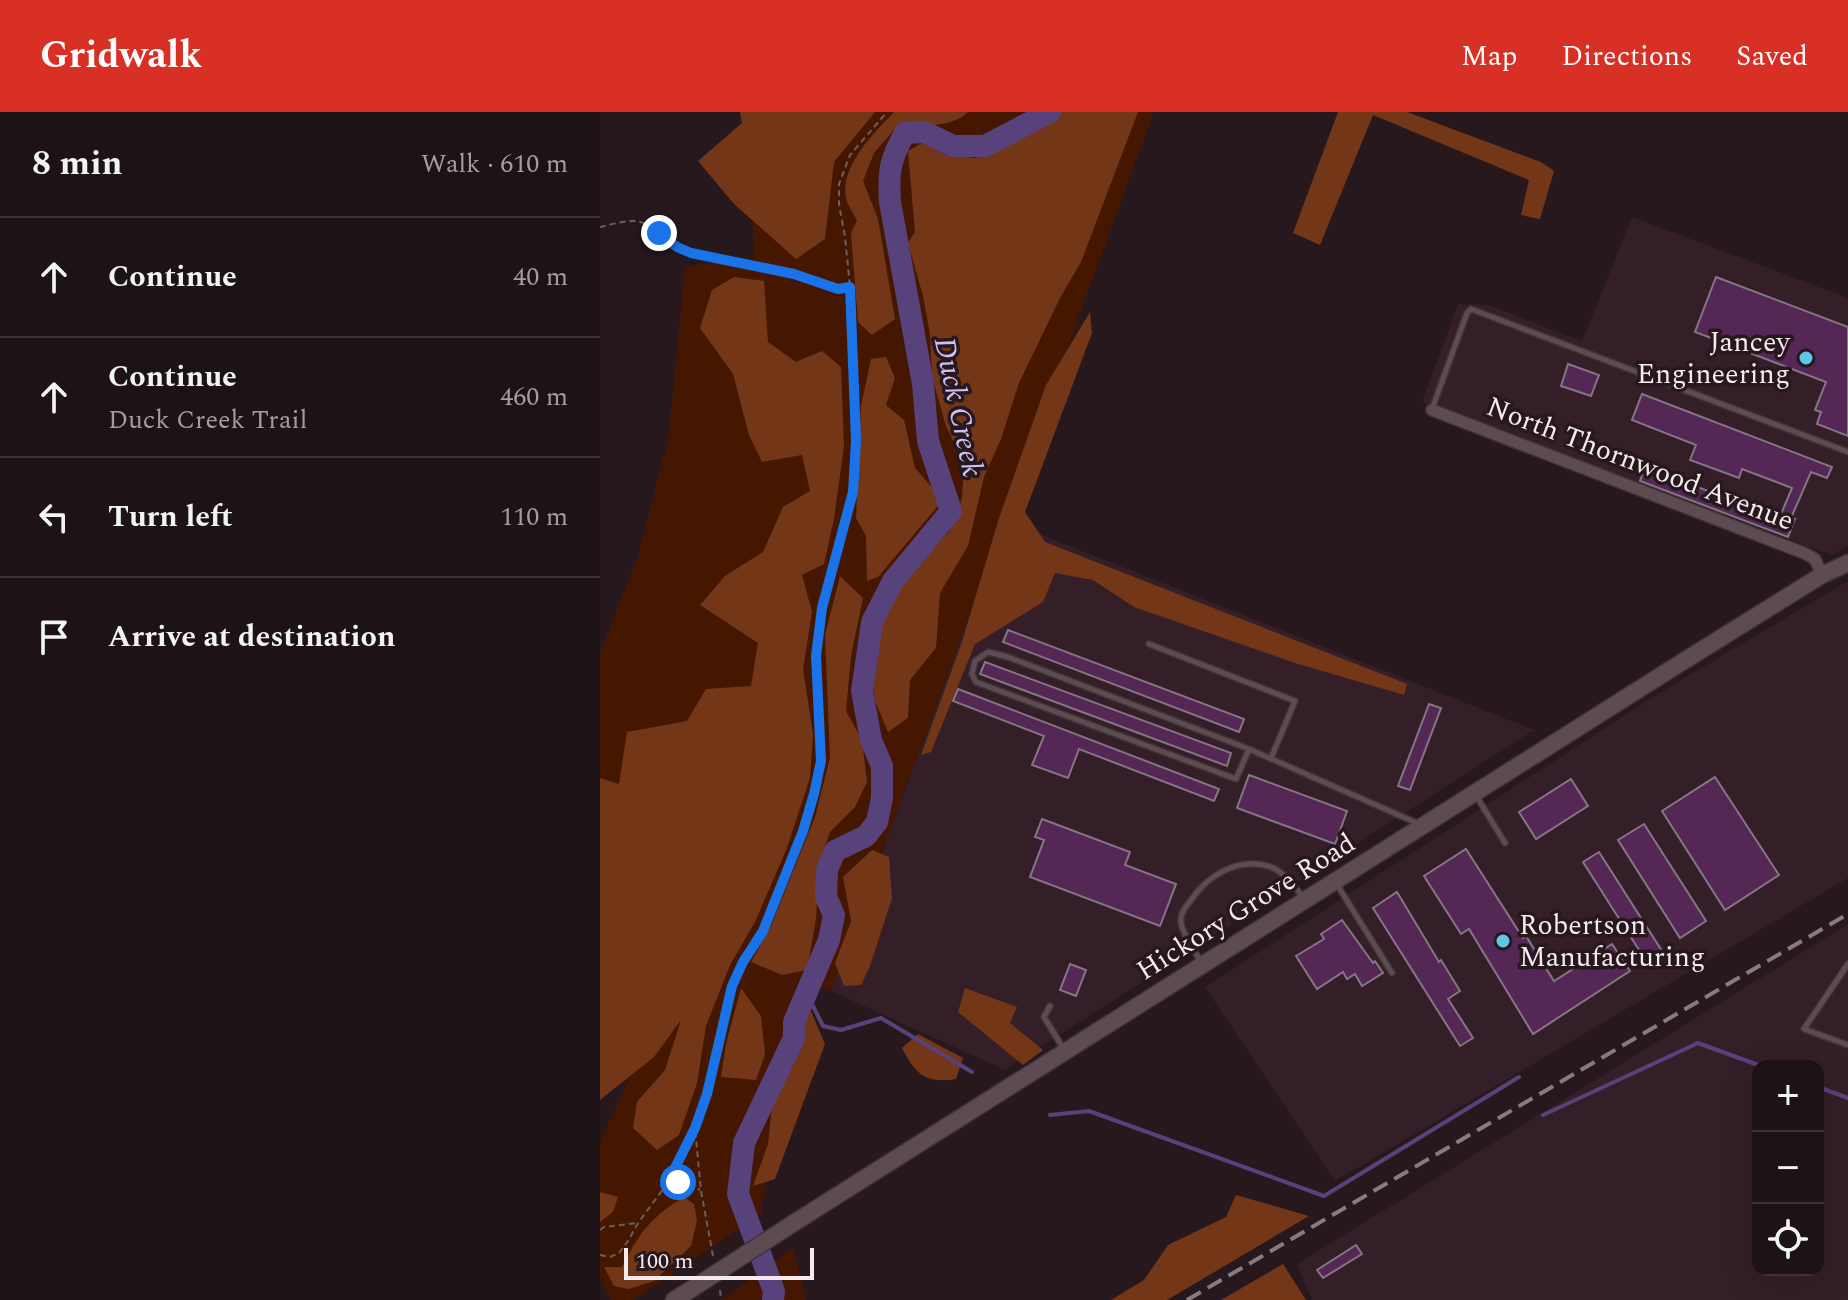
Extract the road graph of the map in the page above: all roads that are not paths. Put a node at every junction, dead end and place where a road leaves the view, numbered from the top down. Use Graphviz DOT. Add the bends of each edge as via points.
graph roads {
  1 [pos="1432,410"];
  2 [pos="1848,452"];
  3 [pos="1848,563"];
  4 [pos="1822,575"];
  5 [pos="1149,644"];
  6 [pos="1249,749"];
  7 [pos="1271,758"];
  8 [pos="1475,793"];
  9 [pos="1423,826"];
  10 [pos="1505,843"];
  11 [pos="1335,882"];
  12 [pos="1306,900"];
  13 [pos="1848,964"];
  14 [pos="1203,966"];
  15 [pos="1392,973"];
  16 [pos="1050,1006"];
  17 [pos="1848,1045"];
  18 [pos="1065,1052"];
  19 [pos="674,1300"];
  1 -- 2 [label="lane" via="1471,309"];
  1 -- 4 [label="street, North Thornwood Avenue" via="1804,553 1815,559"];
  3 -- 4 [label="main road, Hickory Grove Road"];
  4 -- 8 [label="main road, Hickory Grove Road"];
  5 -- 7 [label="lane" via="1295,701"];
  6 -- 6 [label="lane" via="1008,657 988,652 975,661 976,682 1236,779"];
  6 -- 7 [label="lane"];
  7 -- 9 [label="lane"];
  8 -- 9 [label="main road, Hickory Grove Road"];
  8 -- 10 [label="lane"];
  9 -- 11 [label="main road, Hickory Grove Road"];
  11 -- 12 [label="main road, Hickory Grove Road"];
  11 -- 15 [label="lane"];
  12 -- 14 [label="main road, Hickory Grove Road"];
  12 -- 14 [label="lane" via="1271,867 1225,868 1200,888 1182,913 1181,924"];
  13 -- 17 [label="lane" via="1804,1029"];
  14 -- 18 [label="main road, Hickory Grove Road"];
  16 -- 18 [label="lane" via="1044,1017"];
  18 -- 19 [label="main road, Hickory Grove Road, bridge"];
}
